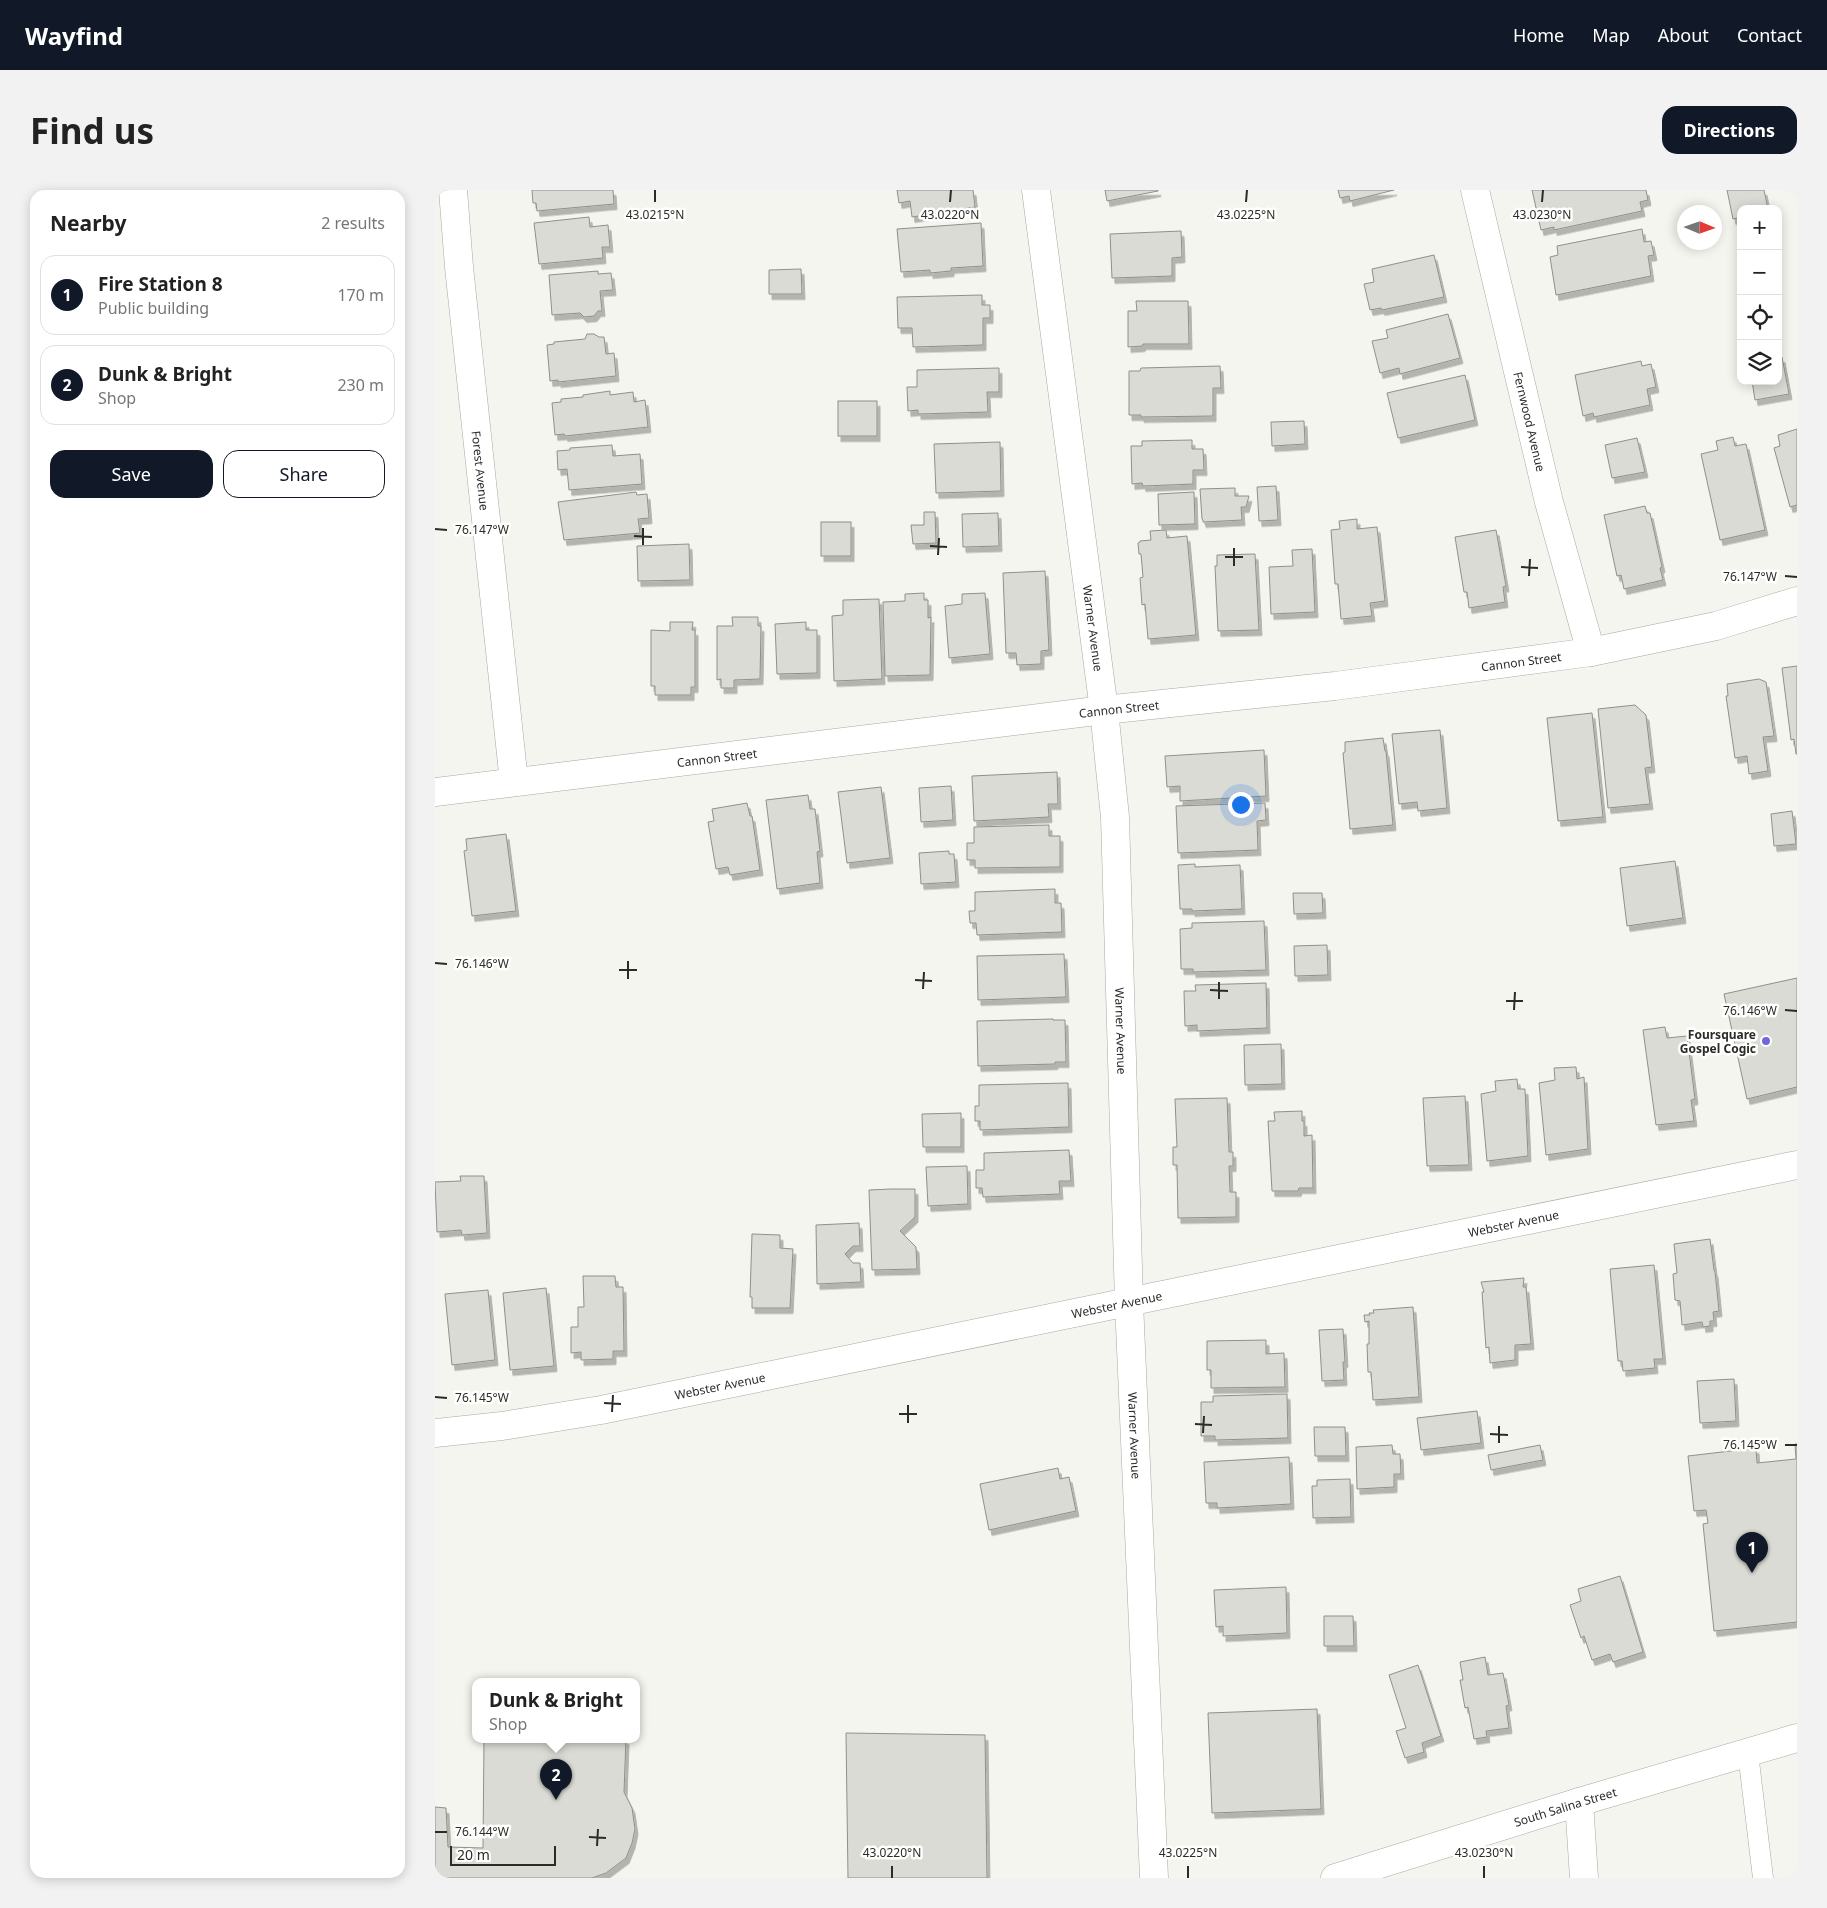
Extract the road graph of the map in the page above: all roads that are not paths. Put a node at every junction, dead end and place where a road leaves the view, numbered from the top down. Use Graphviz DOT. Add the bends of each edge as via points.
graph roads {
  1 [pos="453,190"];
  2 [pos="1037,190"];
  3 [pos="1475,190"];
  4 [pos="1797,601"];
  5 [pos="1591,652"];
  6 [pos="1104,710"];
  7 [pos="514,782"];
  8 [pos="435,792"];
  9 [pos="1797,1165"];
  10 [pos="1129,1302"];
  11 [pos="435,1433"];
  12 [pos="1797,1738"];
  13 [pos="1748,1753"];
  14 [pos="1579,1802"];
  15 [pos="1154,1878"];
  16 [pos="1335,1878"];
  17 [pos="1584,1878"];
  18 [pos="1763,1878"];
  1 -- 7 [label="street, Forest Avenue"];
  2 -- 6 [label="street, Warner Avenue"];
  3 -- 5 [label="street, Fernwood Avenue" via="1549,502"];
  4 -- 5 [label="street, Cannon Street" via="1715,626"];
  5 -- 6 [label="street, Cannon Street" via="1335,686"];
  6 -- 7 [label="street, Cannon Street"];
  6 -- 10 [label="street, Warner Avenue" via="1115,817"];
  7 -- 8 [label="street, Cannon Street"];
  9 -- 10 [label="street, Webster Avenue"];
  10 -- 11 [label="street, Webster Avenue" via="601,1410"];
  10 -- 15 [label="street, Warner Avenue"];
  12 -- 13 [label="street, South Salina Street"];
  13 -- 14 [label="street, South Salina Street"];
  13 -- 18 [label="lane"];
  14 -- 16 [label="street, South Salina Street"];
  14 -- 17 [label="street"];
}
